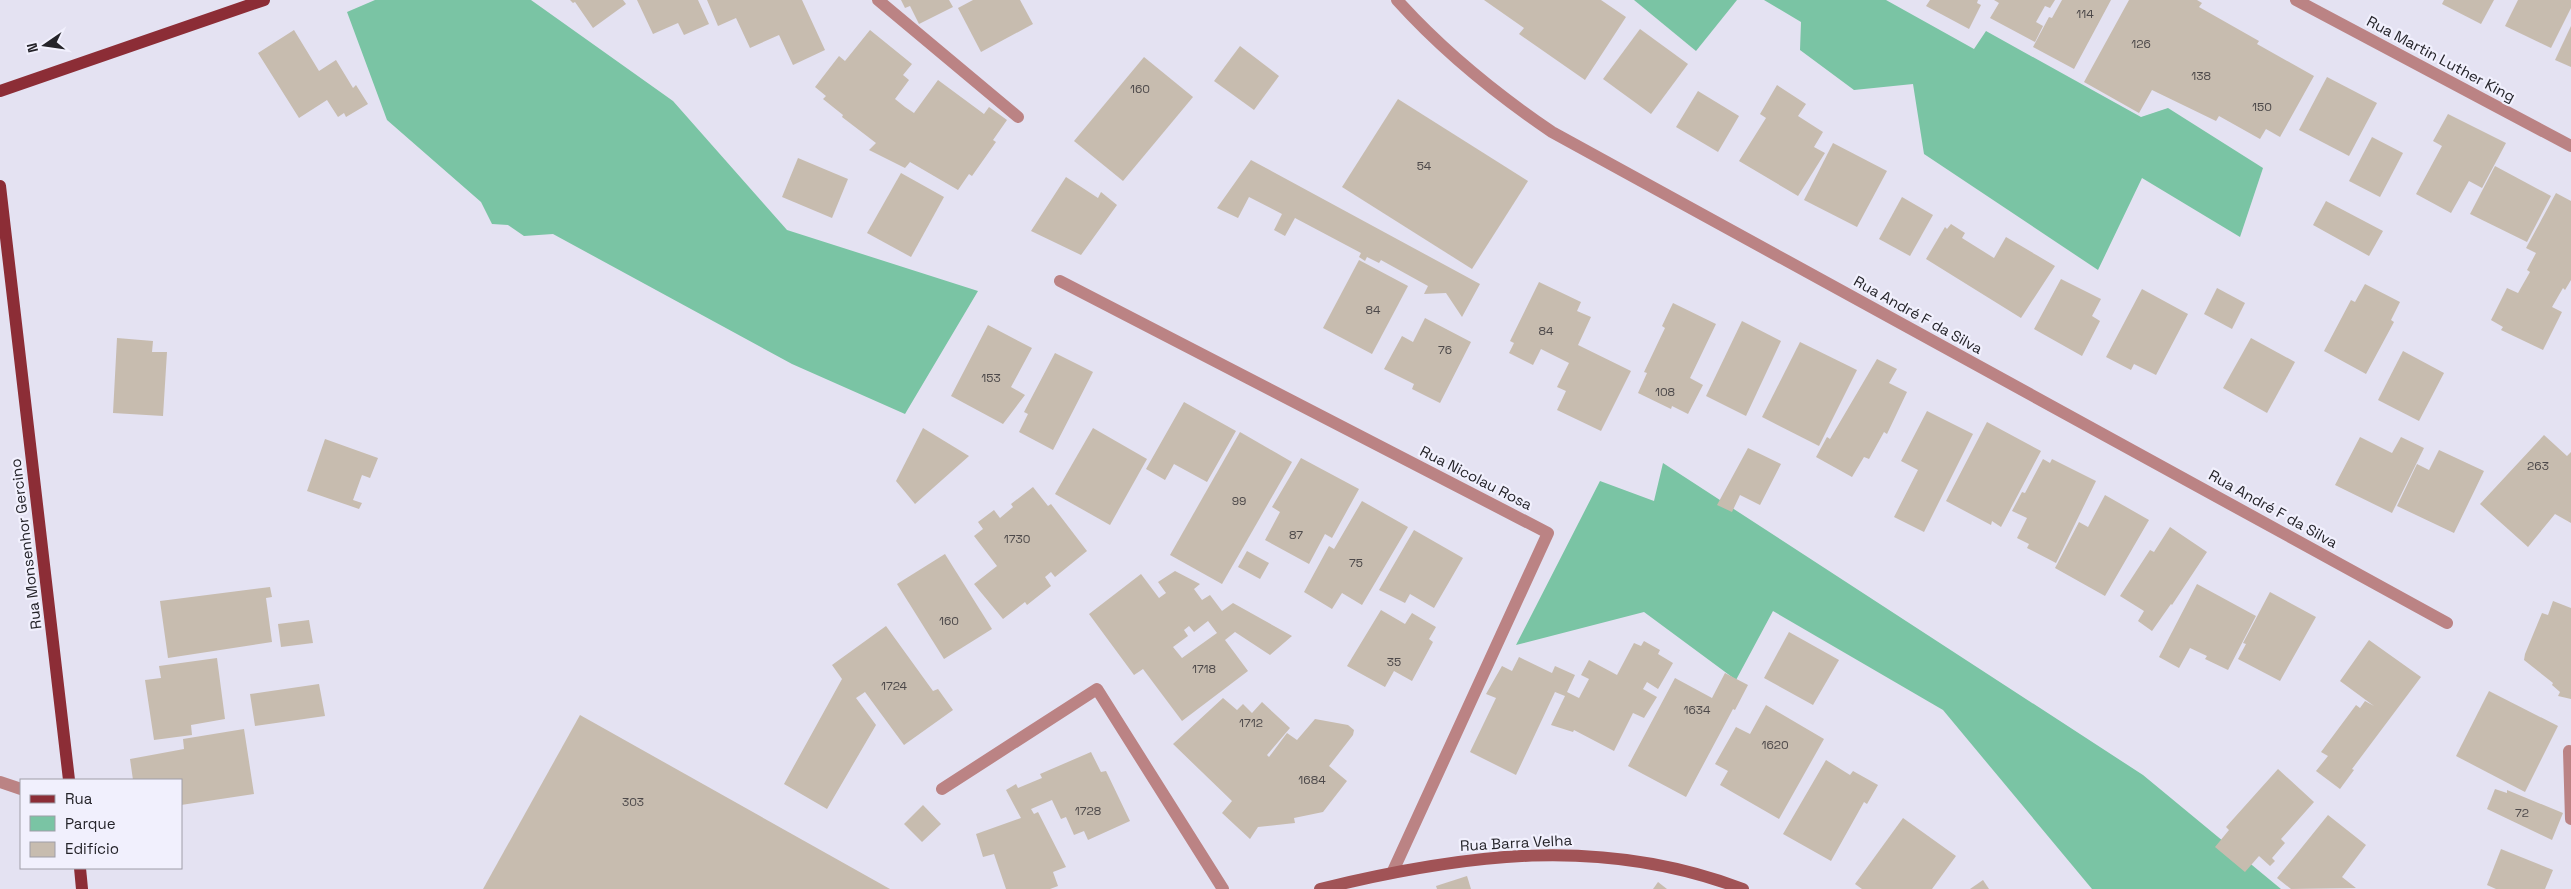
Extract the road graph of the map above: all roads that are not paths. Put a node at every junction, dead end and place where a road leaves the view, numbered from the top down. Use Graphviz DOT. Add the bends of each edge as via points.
graph roads {
  1 [pos="264,0"];
  2 [pos="878,0"];
  3 [pos="1397,0"];
  4 [pos="2296,0"];
  5 [pos="0,91"];
  6 [pos="1018,117"];
  7 [pos="2571,146"];
  8 [pos="0,186"];
  9 [pos="1060,281"];
  10 [pos="2447,623"];
  11 [pos="2569,750"];
  12 [pos="69,779"];
  13 [pos="0,782"];
  14 [pos="20,789"];
  15 [pos="942,789"];
  16 [pos="2571,818"];
  17 [pos="80,869"];
  18 [pos="1393,871"];
  19 [pos="82,889"];
  20 [pos="1224,889"];
  21 [pos="1320,889"];
  22 [pos="1743,889"];
  1 -- 5 [label="main road"];
  2 -- 6 [label="street"];
  3 -- 10 [label="street, Rua André F da Silva" via="1459,61 1552,132"];
  4 -- 7 [label="street, Rua Martin Luther King"];
  8 -- 12 [label="main road, Rua Monsenhor Gercino"];
  9 -- 18 [label="street, Rua Nicolau Rosa" via="1548,534"];
  11 -- 16 [label="street"];
  13 -- 14 [label="street"];
  15 -- 20 [label="street" via="1097,690"];
  17 -- 19 [label="main road"];
  18 -- 21 [label="street, Rua Barra Velha"];
  18 -- 22 [label="street, Rua Barra Velha" via="1552,854 1663,864"];
}
